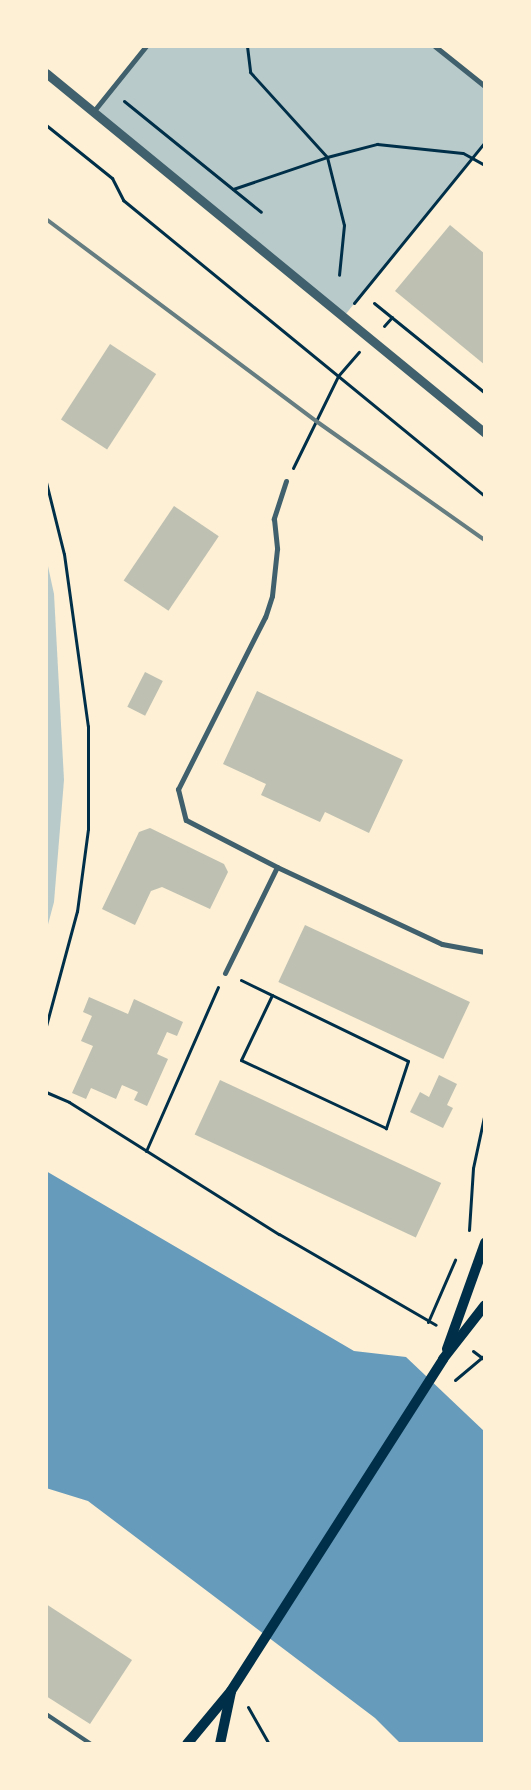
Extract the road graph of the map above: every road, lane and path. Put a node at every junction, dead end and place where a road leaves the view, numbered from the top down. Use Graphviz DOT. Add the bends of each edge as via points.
graph roads {
  1 [pos="146,46"];
  2 [pos="247,46"];
  3 [pos="435,46"];
  4 [pos="46,73"];
  5 [pos="485,86"];
  6 [pos="111,90"];
  7 [pos="93,112"];
  8 [pos="46,125"];
  9 [pos="485,142"];
  10 [pos="327,157"];
  11 [pos="472,158"];
  12 [pos="485,165"];
  13 [pos="233,189"];
  14 [pos="261,212"];
  15 [pos="339,275"];
  16 [pos="374,303"];
  17 [pos="345,315"];
  18 [pos="338,376"];
  19 [pos="485,393"];
  20 [pos="485,433"];
  21 [pos="286,481"];
  22 [pos="46,482"];
  23 [pos="485,496"];
  24 [pos="277,867"];
  25 [pos="485,952"];
  26 [pos="225,973"];
  27 [pos="272,995"];
  28 [pos="46,1026"];
  29 [pos="46,1092"];
  30 [pos="485,1112"];
  31 [pos="146,1151"];
  32 [pos="467,1235"];
  33 [pos="485,1243"];
  34 [pos="459,1253"];
  35 [pos="485,1305"];
  36 [pos="428,1322"];
  37 [pos="455,1336"];
  38 [pos="484,1358"];
  39 [pos="449,1384"];
  40 [pos="231,1691"];
  41 [pos="248,1706"];
  42 [pos="46,1714"];
  43 [pos="90,1744"];
  44 [pos="187,1744"];
  45 [pos="220,1744"];
  46 [pos="269,1744"];
  1 -- 6 [label="street"];
  2 -- 10 [label="path" via="250,72"];
  3 -- 5 [label="street"];
  4 -- 7 [label="street"];
  6 -- 7 [label="street"];
  6 -- 13 [label="path"];
  7 -- 17 [label="street"];
  8 -- 18 [label="path" via="112,178 124,200"];
  9 -- 11 [label="path"];
  10 -- 11 [label="path" via="377,144 463,153"];
  10 -- 13 [label="path"];
  10 -- 15 [label="path" via="344,225"];
  11 -- 12 [label="path"];
  11 -- 17 [label="path"];
  13 -- 14 [label="path"];
  16 -- 19 [label="path"];
  17 -- 20 [label="street"];
  18 -- 21 [label="path"];
  18 -- 23 [label="path"];
  21 -- 24 [label="street" via="274,519 275,579 267,610 178,788 186,820"];
  22 -- 28 [label="path" via="64,554 88,726 88,829 77,911"];
  24 -- 25 [label="street" via="442,944"];
  24 -- 26 [label="street"];
  26 -- 27 [label="path"];
  26 -- 31 [label="path"];
  27 -- 27 [label="path" via="408,1061 386,1128 241,1060"];
  29 -- 31 [label="path" via="69,1102"];
  30 -- 32 [label="path" via="473,1168 471,1227"];
  31 -- 36 [label="path"];
  33 -- 37 [label="main road"];
  34 -- 36 [label="path"];
  35 -- 37 [label="main road"];
  36 -- 37 [label="path"];
  37 -- 38 [label="path"];
  37 -- 40 [label="main road"];
  38 -- 39 [label="path"];
  40 -- 44 [label="main road"];
  40 -- 45 [label="main road"];
  41 -- 46 [label="path"];
  42 -- 43 [label="lane"];
}
